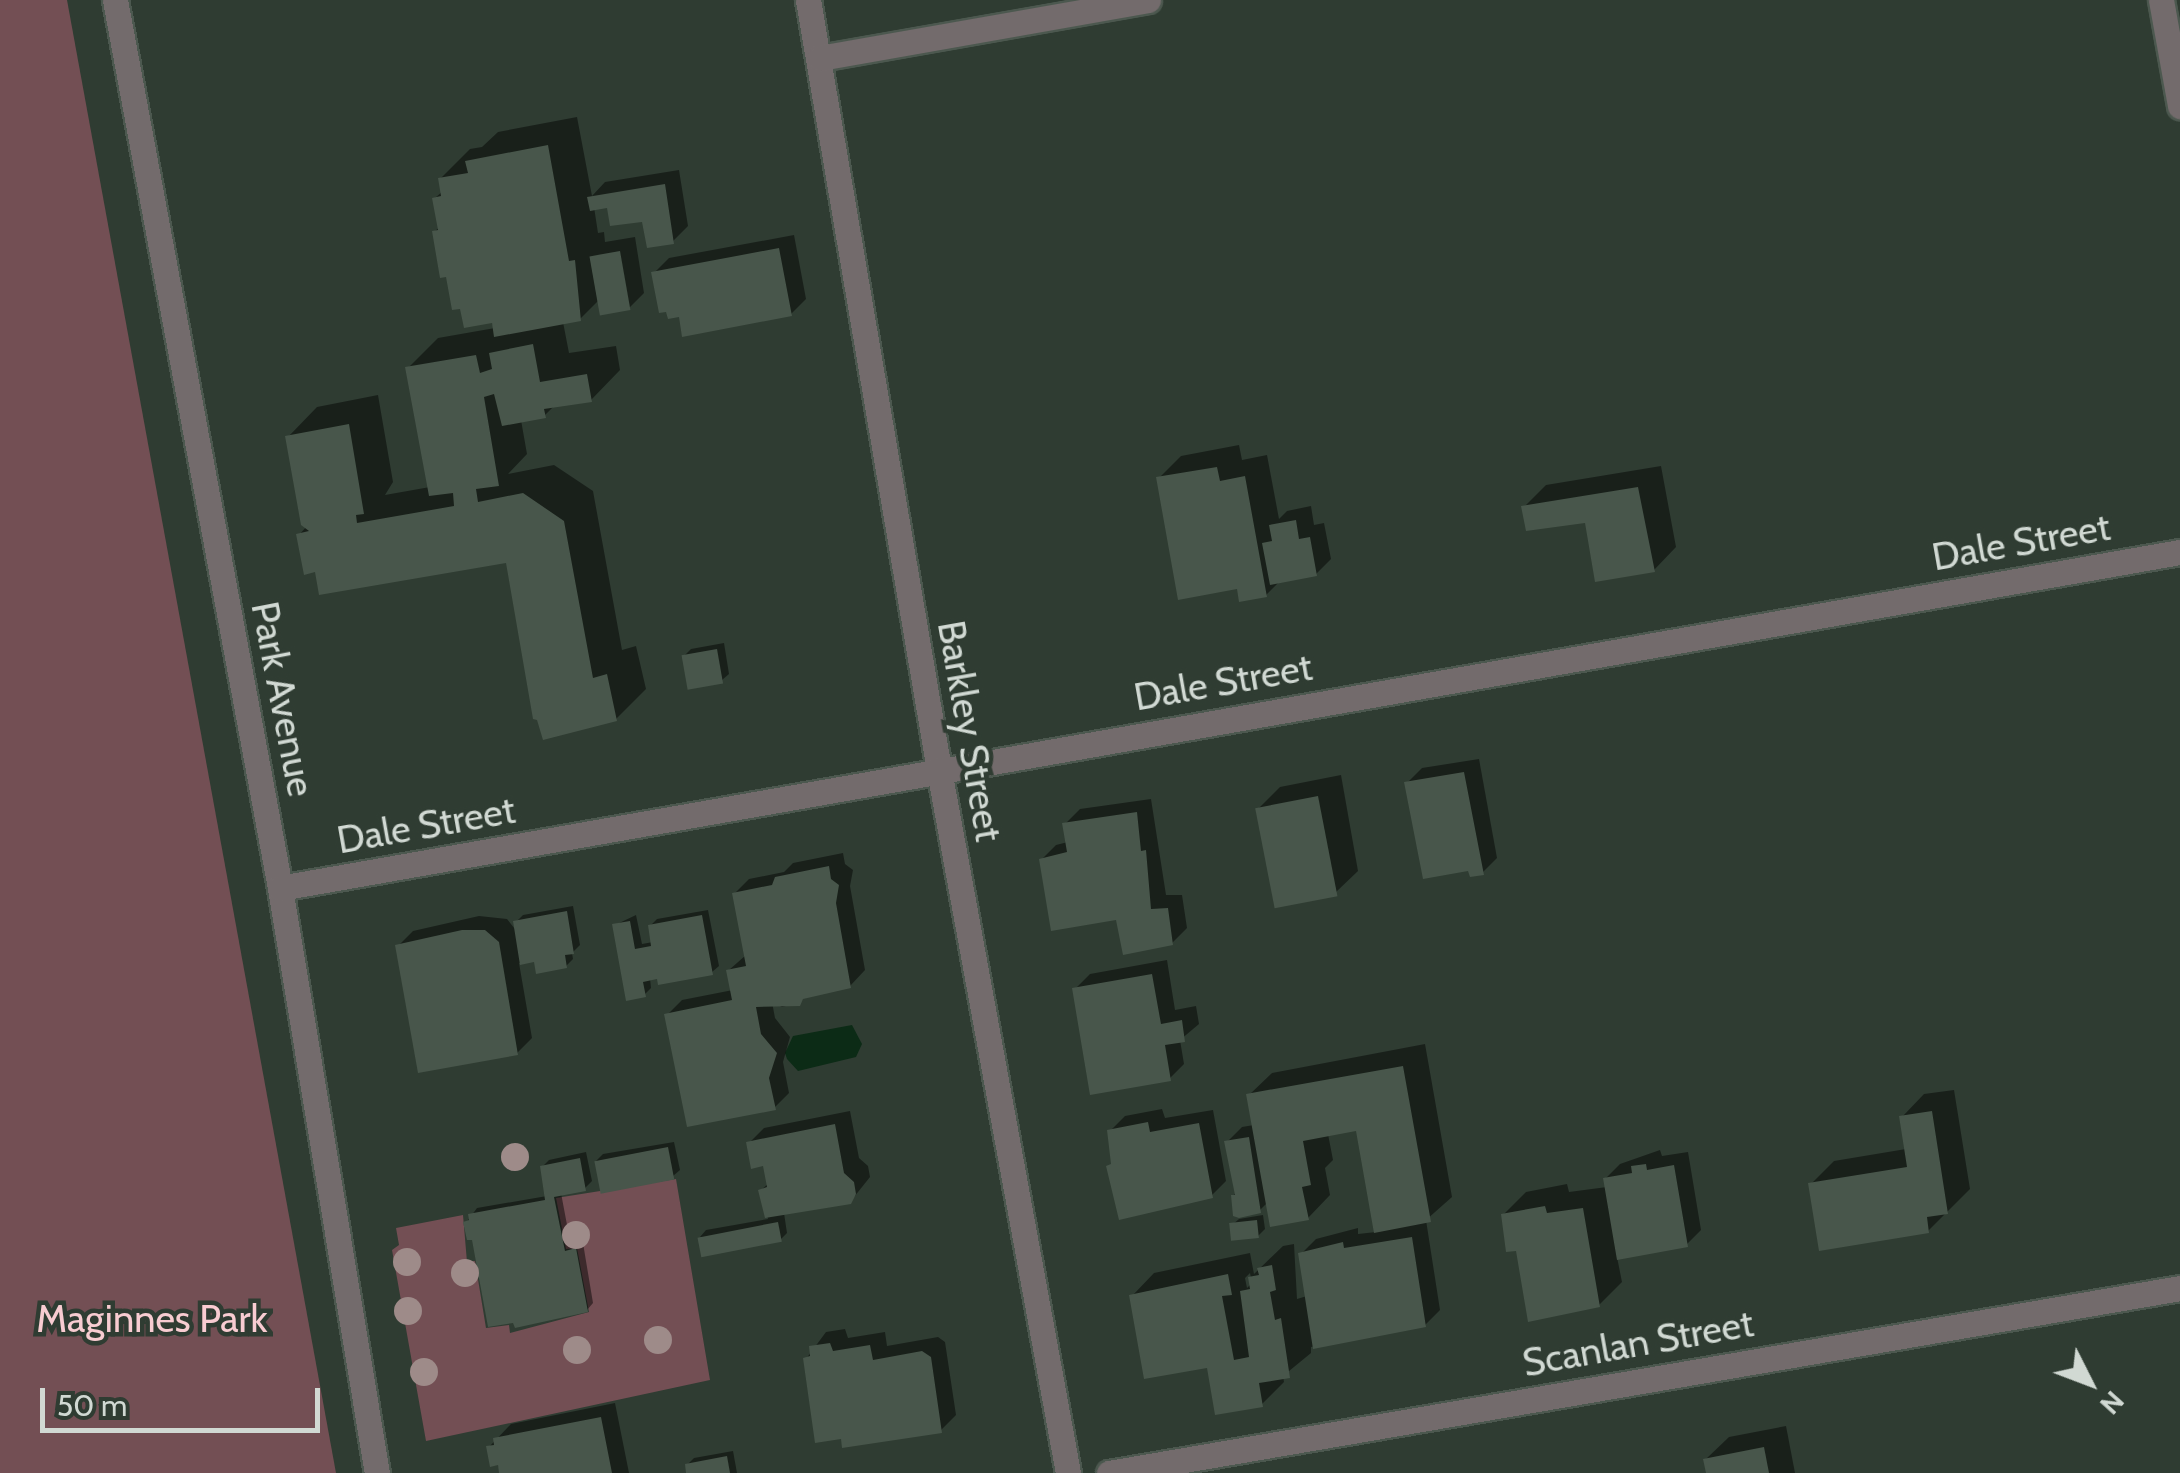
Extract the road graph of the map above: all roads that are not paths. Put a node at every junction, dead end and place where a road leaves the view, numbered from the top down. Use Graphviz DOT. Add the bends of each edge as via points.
graph roads {
  1 [pos="116,0"];
  2 [pos="808,0"];
  3 [pos="1148,0"];
  4 [pos="2161,0"];
  5 [pos="820,58"];
  6 [pos="2180,106"];
  7 [pos="2180,552"];
  8 [pos="939,770"];
  9 [pos="280,888"];
  10 [pos="2180,1288"];
  11 [pos="377,1473"];
  12 [pos="1068,1473"];
  13 [pos="1109,1473"];
  1 -- 9 [label="street, Park Avenue"];
  2 -- 5 [label="street, Barkley Street"];
  3 -- 5 [label="street"];
  4 -- 6 [label="street"];
  5 -- 8 [label="street, Barkley Street"];
  7 -- 8 [label="street, Dale Street"];
  8 -- 9 [label="street, Dale Street"];
  8 -- 12 [label="street, Barkley Street"];
  9 -- 11 [label="street, Park Avenue"];
  10 -- 13 [label="street, Scanlan Street"];
}
